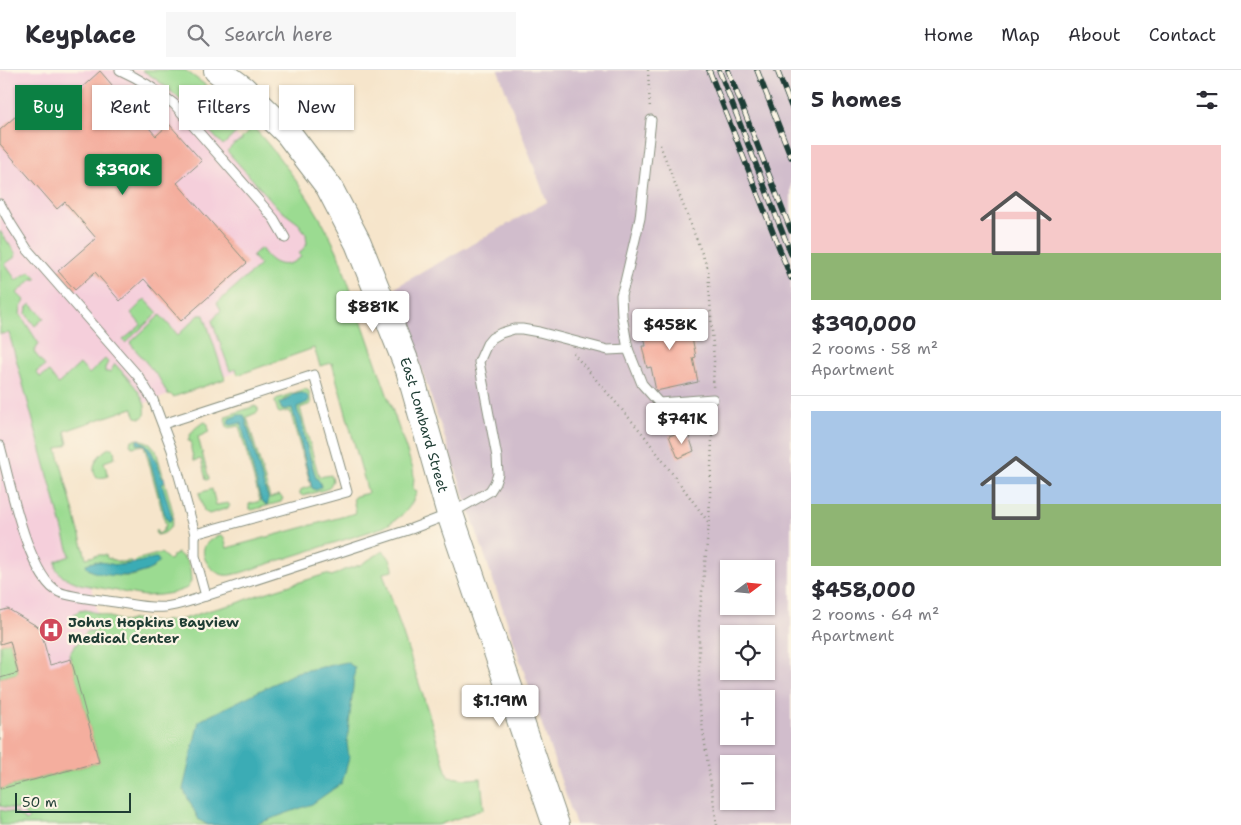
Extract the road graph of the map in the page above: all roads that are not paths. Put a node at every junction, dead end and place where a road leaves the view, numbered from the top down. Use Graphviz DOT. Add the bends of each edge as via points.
graph roads {
  1 [pos="120,70"];
  2 [pos="217,70"];
  3 [pos="651,120"];
  4 [pos="0,204"];
  5 [pos="285,238"];
  6 [pos="628,349"];
  7 [pos="713,399"];
  8 [pos="163,424"];
  9 [pos="0,446"];
  10 [pos="450,514"];
  11 [pos="195,534"];
  12 [pos="206,596"];
  13 [pos="556,825"];
  1 -- 5 [label="lane" via="157,90 174,104 264,206"];
  2 -- 10 [label="main road, East Lombard Street" via="243,89 288,133 330,187 358,243 409,370"];
  3 -- 6 [label="lane" via="640,218 621,295"];
  4 -- 8 [label="lane" via="27,249 138,376"];
  6 -- 7 [label="lane" via="642,384 659,403"];
  6 -- 10 [label="lane" via="608,350 539,332 514,329 492,338 479,362 498,474 490,490"];
  8 -- 11 [label="lane"];
  8 -- 11 [label="lane" via="314,375 347,492"];
  9 -- 12 [label="lane" via="25,538 38,568 54,589 64,594 156,607 174,606"];
  10 -- 12 [label="lane"];
  10 -- 13 [label="main road, East Lombard Street"];
  11 -- 12 [label="lane" via="195,556"];
}
